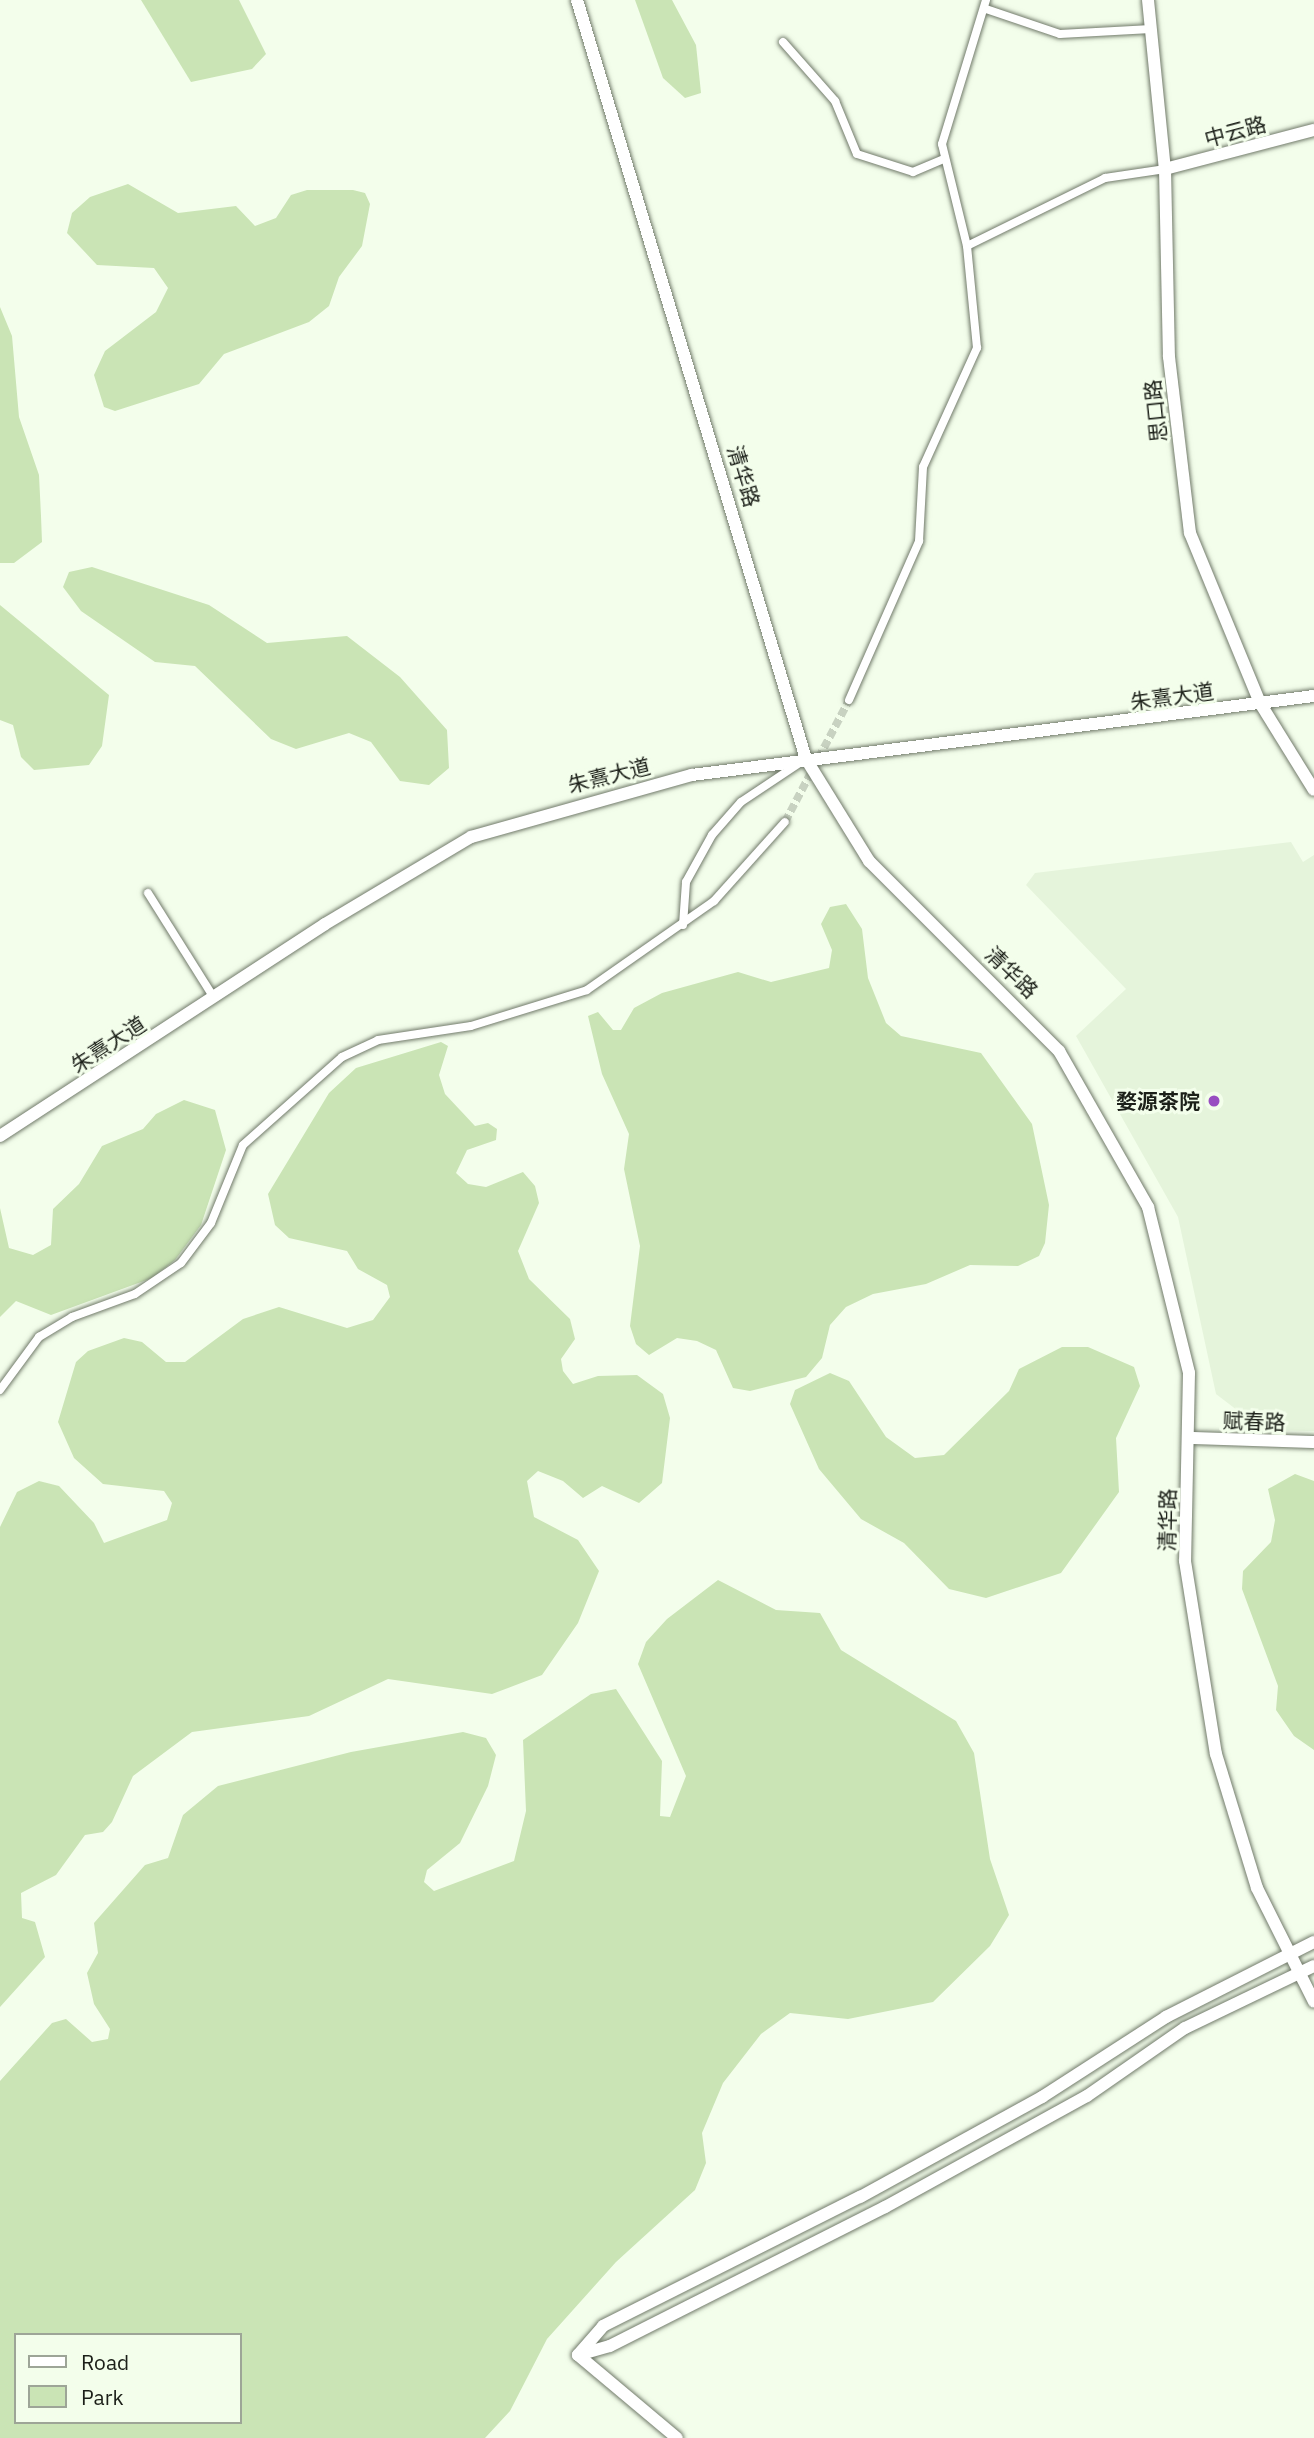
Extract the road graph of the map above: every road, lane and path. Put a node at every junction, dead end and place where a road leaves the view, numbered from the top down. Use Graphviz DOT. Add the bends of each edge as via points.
graph roads {
  1 [pos="577,0"];
  2 [pos="1148,0"];
  3 [pos="986,5"];
  4 [pos="1151,29"];
  5 [pos="783,42"];
  6 [pos="1314,130"];
  7 [pos="943,159"];
  8 [pos="1165,169"];
  9 [pos="967,246"];
  10 [pos="1314,696"];
  11 [pos="849,700"];
  12 [pos="1260,703"];
  13 [pos="806,759"];
  14 [pos="1314,790"];
  15 [pos="785,822"];
  16 [pos="148,893"];
  17 [pos="683,925"];
  18 [pos="214,998"];
  19 [pos="0,1136"];
  20 [pos="0,1390"];
  21 [pos="1192,1438"];
  22 [pos="1314,1442"];
  23 [pos="1314,1942"];
  24 [pos="1291,1956"];
  25 [pos="1314,1966"];
  26 [pos="1301,1975"];
  27 [pos="1314,2002"];
  28 [pos="578,2355"];
  29 [pos="677,2438"];
  1 -- 13 [label="main road, 清华路"];
  2 -- 4 [label="main road, 思口路"];
  3 -- 4 [label="street" via="1060,34"];
  3 -- 7 [label="street" via="942,144"];
  4 -- 8 [label="main road, 思口路"];
  5 -- 7 [label="street" via="835,101 857,154 913,172"];
  6 -- 8 [label="main road, 中云路"];
  7 -- 9 [label="street"];
  8 -- 9 [label="street" via="1105,178"];
  8 -- 12 [label="main road, 思口路" via="1169,357 1190,533"];
  9 -- 11 [label="street" via="977,348 923,467 919,541"];
  10 -- 12 [label="main road, 朱熹大道"];
  12 -- 13 [label="main road, 朱熹大道"];
  12 -- 14 [label="main road, 思口路"];
  13 -- 17 [label="street" via="748,796 712,835 686,882"];
  13 -- 18 [label="main road, 朱熹大道" via="626,788 471,837"];
  13 -- 21 [label="main road, 清华路" via="869,861 1034,1020 1094,1105 1148,1207 1163,1255 1189,1373"];
  15 -- 17 [label="street" via="758,859"];
  16 -- 18 [label="street"];
  17 -- 20 [label="street" via="576,994 471,1026 378,1040 342,1057 243,1145 211,1223 181,1263 143,1290 72,1317 39,1337"];
  18 -- 19 [label="main road, 朱熹大道"];
  21 -- 22 [label="main road, 赋春路"];
  21 -- 24 [label="main road, 清华路" via="1185,1561 1216,1754 1257,1888"];
  23 -- 24 [label="main road"];
  24 -- 26 [label="main road, 清华路"];
  24 -- 28 [label="main road" via="1166,2017 1053,2090 860,2197 603,2326"];
  25 -- 26 [label="main road"];
  26 -- 27 [label="main road, 清华路"];
  26 -- 28 [label="main road" via="1185,2028 1087,2096 885,2207 610,2346"];
  28 -- 29 [label="main road"];
}
